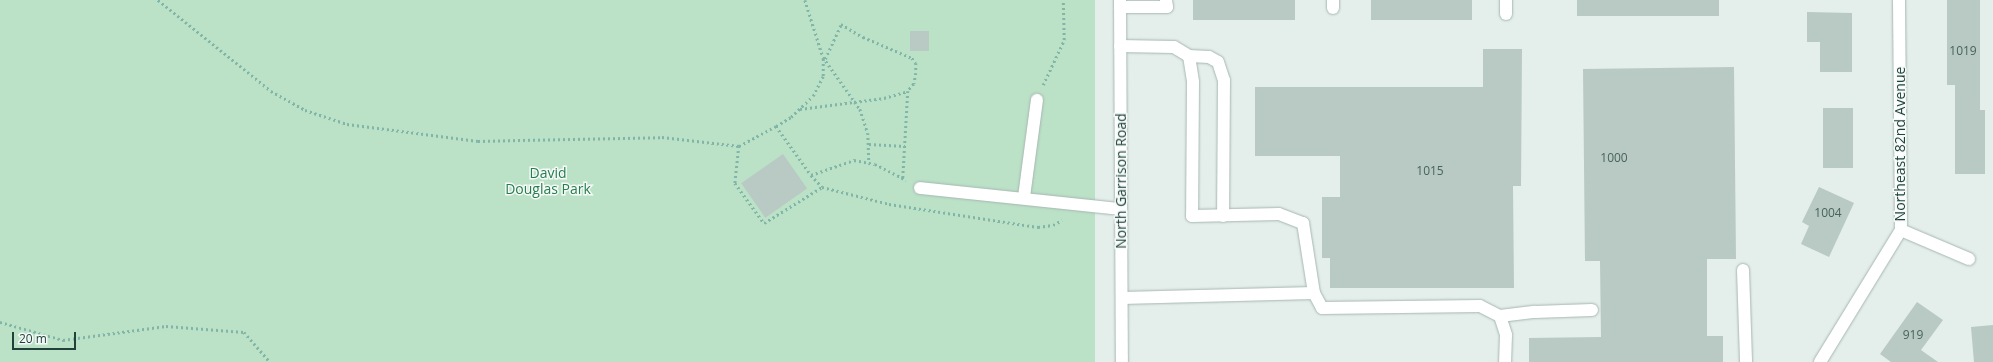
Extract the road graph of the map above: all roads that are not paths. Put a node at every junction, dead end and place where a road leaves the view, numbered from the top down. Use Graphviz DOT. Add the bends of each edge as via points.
graph roads {
  1 [pos="1166,0"];
  2 [pos="1506,0"];
  3 [pos="1899,0"];
  4 [pos="1120,4"];
  5 [pos="1506,14"];
  6 [pos="1120,46"];
  7 [pos="1189,56"];
  8 [pos="1037,100"];
  9 [pos="920,188"];
  10 [pos="1024,197"];
  11 [pos="1120,209"];
  12 [pos="1223,216"];
  13 [pos="1901,230"];
  14 [pos="1970,259"];
  15 [pos="1742,270"];
  16 [pos="1314,293"];
  17 [pos="1122,298"];
  18 [pos="1592,310"];
  19 [pos="1500,316"];
  20 [pos="1122,362"];
  21 [pos="1505,362"];
  22 [pos="1746,362"];
  23 [pos="1820,362"];
  1 -- 4 [label="street" via="1166,7"];
  2 -- 5 [label="street"];
  3 -- 13 [label="street, Northeast 82nd Avenue"];
  4 -- 6 [label="street, North Garrison Road"];
  6 -- 7 [label="street" via="1174,47"];
  6 -- 11 [label="street, North Garrison Road"];
  7 -- 12 [label="street" via="1209,57 1218,62 1222,74"];
  7 -- 12 [label="street" via="1193,82 1192,216"];
  8 -- 10 [label="street"];
  9 -- 10 [label="street"];
  10 -- 11 [label="street"];
  11 -- 17 [label="street, North Garrison Road"];
  12 -- 16 [label="street" via="1279,214 1303,223"];
  13 -- 14 [label="street"];
  13 -- 23 [label="street, Northeast 82nd Avenue"];
  15 -- 22 [label="street"];
  16 -- 17 [label="street"];
  16 -- 19 [label="street" via="1322,308 1480,306"];
  17 -- 20 [label="street, North Garrison Road"];
  18 -- 19 [label="street"];
  19 -- 21 [label="street" via="1506,335"];
}
